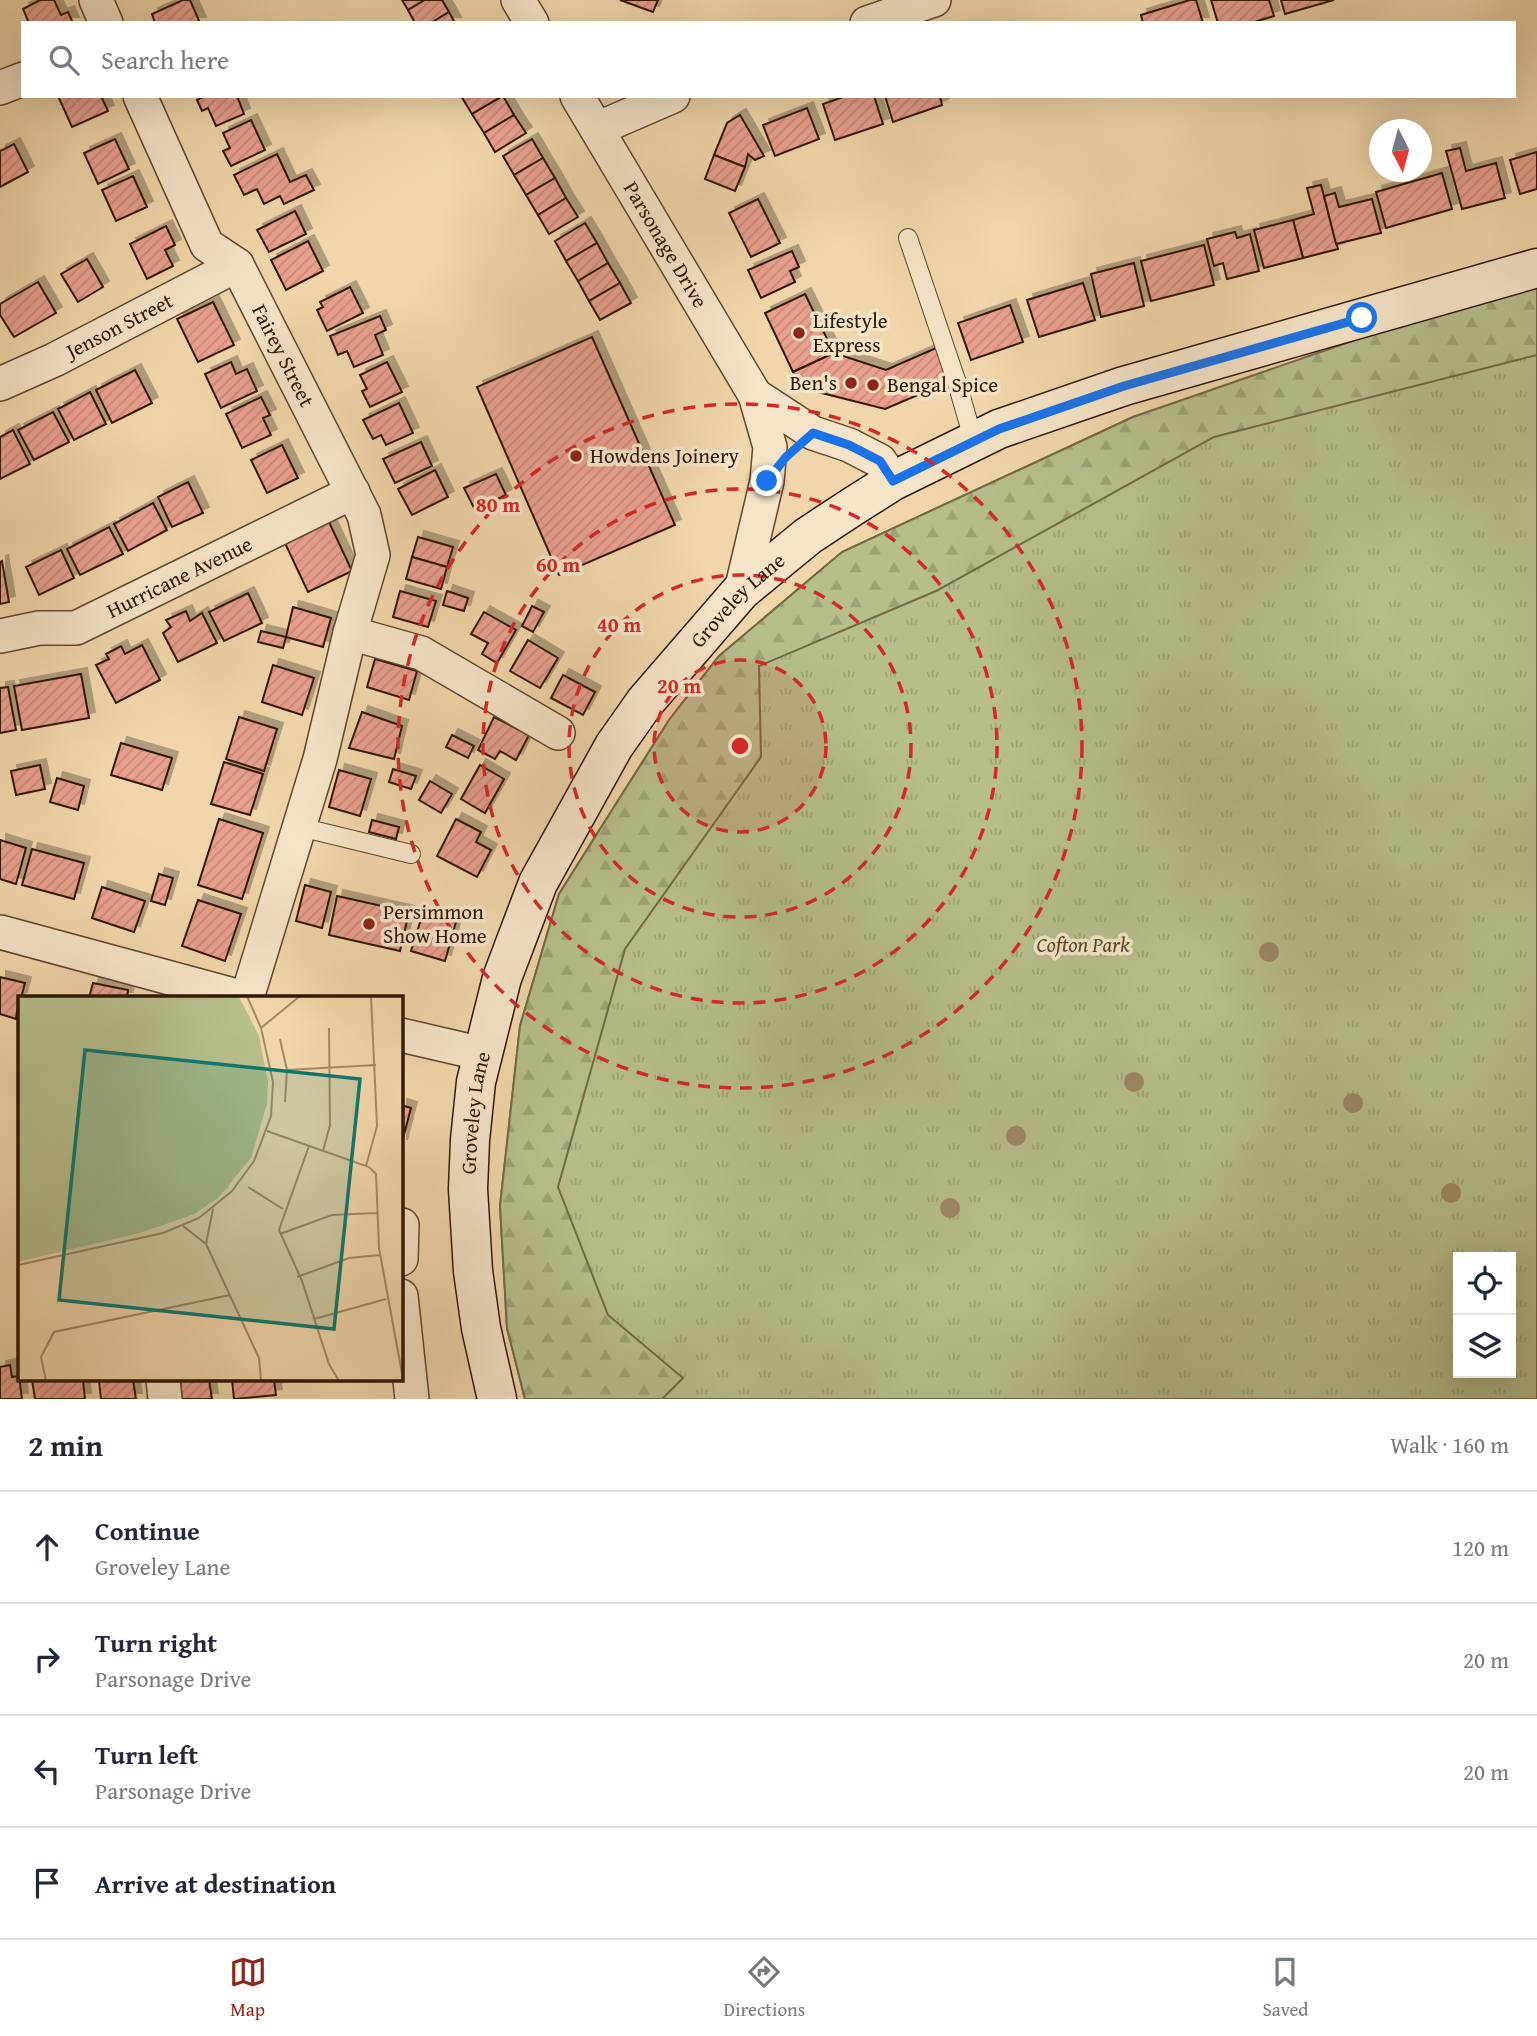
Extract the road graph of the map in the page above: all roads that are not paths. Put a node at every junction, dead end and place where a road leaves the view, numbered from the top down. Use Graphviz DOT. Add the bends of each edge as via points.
graph roads {
  1 [pos="96,0"];
  2 [pos="518,0"];
  3 [pos="934,0"];
  4 [pos="106,21"];
  5 [pos="531,21"];
  6 [pos="873,21"];
  7 [pos="21,80"];
  8 [pos="0,88"];
  9 [pos="141,98"];
  10 [pos="578,98"];
  11 [pos="668,98"];
  12 [pos="597,129"];
  13 [pos="908,238"];
  14 [pos="237,265"];
  15 [pos="1537,268"];
  16 [pos="0,384"];
  17 [pos="755,395"];
  18 [pos="813,433"];
  19 [pos="974,442"];
  20 [pos="767,481"];
  21 [pos="893,481"];
  22 [pos="353,492"];
  23 [pos="741,591"];
  24 [pos="350,633"];
  25 [pos="0,636"];
  26 [pos="558,733"];
  27 [pos="300,827"];
  28 [pos="411,854"];
  29 [pos="0,932"];
  30 [pos="163,988"];
  31 [pos="229,996"];
  32 [pos="247,996"];
  33 [pos="402,1035"];
  34 [pos="483,1054"];
  35 [pos="402,1305"];
  36 [pos="163,1381"];
  37 [pos="165,1399"];
  38 [pos="412,1399"];
  39 [pos="497,1399"];
  1 -- 4 [label="street"];
  2 -- 5 [label="street"];
  3 -- 6 [label="street"];
  7 -- 8 [label="street"];
  9 -- 14 [label="street, Fairey Street" via="207,244"];
  10 -- 12 [label="street, Parsonage Drive"];
  11 -- 12 [label="street"];
  12 -- 17 [label="street, Parsonage Drive"];
  13 -- 19 [label="lane"];
  14 -- 16 [label="street, Jenson Street"];
  14 -- 22 [label="street, Fairey Street"];
  15 -- 19 [label="main road, Groveley Lane" via="1124,386"];
  17 -- 18 [label="street, Parsonage Drive"];
  17 -- 20 [label="street, Parsonage Drive" via="770,447"];
  18 -- 20 [label="street, Parsonage Drive"];
  18 -- 21 [label="street, Parsonage Drive" via="880,461"];
  19 -- 21 [label="main road, Groveley Lane"];
  20 -- 23 [label="street, Parsonage Drive"];
  21 -- 23 [label="main road, Groveley Lane" via="808,536"];
  22 -- 24 [label="street, Fairey Street" via="364,515 373,555"];
  22 -- 25 [label="street, Hurricane Avenue" via="76,628 39,628"];
  23 -- 34 [label="main road, Groveley Lane" via="645,702 614,746 538,883 502,978"];
  24 -- 26 [label="street" via="421,653"];
  24 -- 27 [label="street, Fairey Street"];
  27 -- 28 [label="lane"];
  27 -- 32 [label="street, Fairey Street"];
  29 -- 30 [label="street"];
  30 -- 31 [label="street"];
  33 -- 34 [label="street"];
  34 -- 39 [label="main road, Groveley Lane" via="476,1082 468,1189 473,1271"];
  35 -- 38 [label="street"];
  36 -- 37 [label="street"];
}
